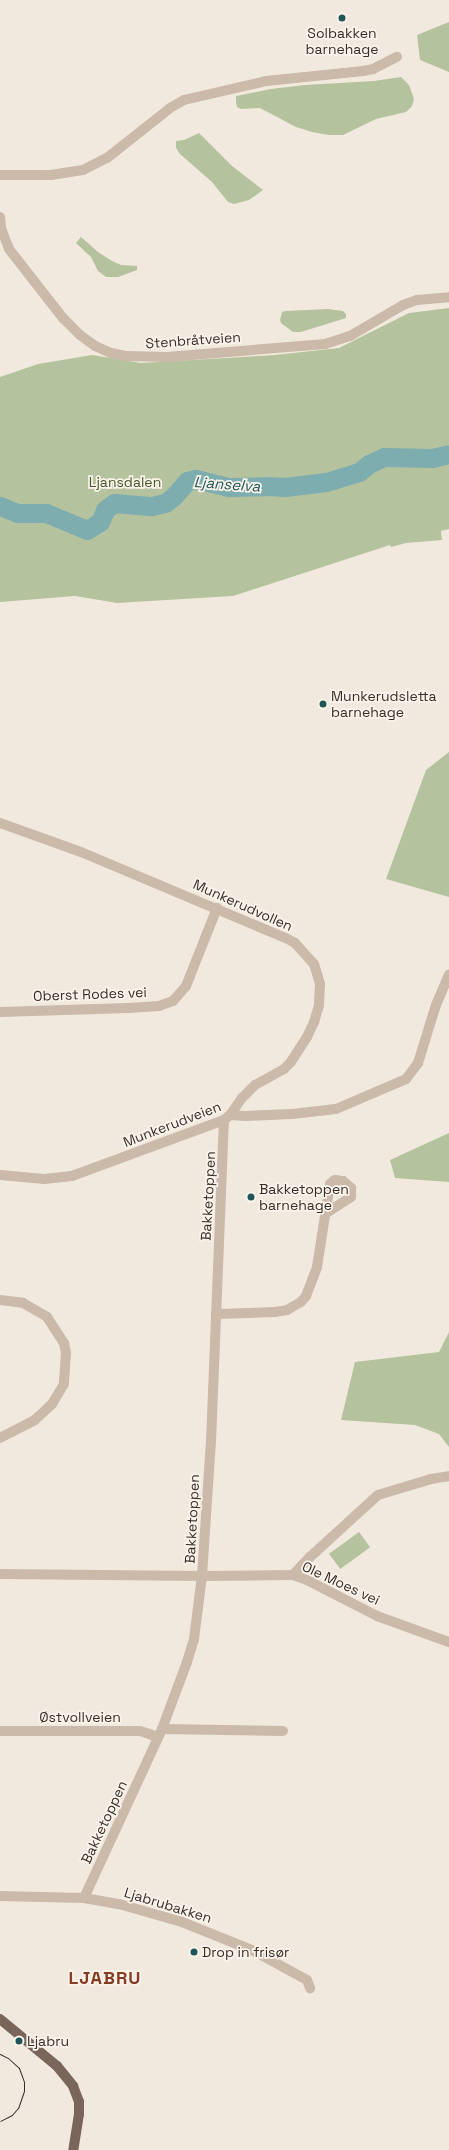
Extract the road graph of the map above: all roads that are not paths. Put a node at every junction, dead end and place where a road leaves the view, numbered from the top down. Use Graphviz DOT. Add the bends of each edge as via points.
graph roads {
  1 [pos="397,57"];
  2 [pos="0,175"];
  3 [pos="0,217"];
  4 [pos="449,297"];
  5 [pos="0,823"];
  6 [pos="217,908"];
  7 [pos="449,975"];
  8 [pos="0,1012"];
  9 [pos="227,1118"];
  10 [pos="0,1174"];
  11 [pos="326,1213"];
  12 [pos="0,1300"];
  13 [pos="216,1314"];
  14 [pos="0,1438"];
  15 [pos="449,1476"];
  16 [pos="0,1574"];
  17 [pos="293,1575"];
  18 [pos="202,1576"];
  19 [pos="449,1642"];
  20 [pos="283,1730"];
  21 [pos="0,1731"];
  22 [pos="160,1733"];
  23 [pos="0,1896"];
  24 [pos="84,1898"];
  25 [pos="310,1988"];
  26 [pos="0,2019"];
  27 [pos="73,2150"];
  1 -- 2 [label="street" via="373,69 273,80 184,100 170,108 107,158 83,170 57,174"];
  3 -- 4 [label="street, Stenbråtveien" via="9,250 63,318 95,346 126,356 166,357 325,344 350,336 417,300"];
  5 -- 6 [label="street, Munkerudvollen" via="81,852"];
  6 -- 8 [label="street, Oberst Rodes vei" via="186,986 173,1001 159,1006 129,1008"];
  6 -- 9 [label="street, Munkerudvollen" via="295,943 314,964 320,984 319,1005 314,1022 291,1062 284,1069 255,1085"];
  7 -- 9 [label="street, Munkerudveien" via="436,1005 418,1063 406,1079 336,1109"];
  9 -- 10 [label="street, Munkerudveien" via="72,1176 44,1179"];
  9 -- 13 [label="street, Bakketoppen"];
  11 -- 13 [label="street" via="317,1267 306,1296 301,1302 287,1310 275,1312"];
  12 -- 14 [label="street" via="23,1303 47,1317 64,1343 66,1353 64,1384 52,1404 35,1420"];
  13 -- 18 [label="street, Bakketoppen"];
  15 -- 17 [label="street" via="378,1495"];
  16 -- 18 [label="street, Ole Moes vei"];
  17 -- 18 [label="street, Ole Moes vei"];
  17 -- 19 [label="street, Ole Moes vei" via="377,1616"];
  18 -- 22 [label="street, Bakketoppen" via="194,1639"];
  20 -- 22 [label="street, Østvollveien"];
  21 -- 22 [label="street, Østvollveien"];
  22 -- 24 [label="street, Bakketoppen"];
  23 -- 24 [label="street, Ljabrubakken"];
  24 -- 25 [label="street, Ljabrubakken" via="119,1904 233,1940 307,1980"];
  26 -- 27 [label="main road" via="57,2066 73,2086 79,2114"];
}
